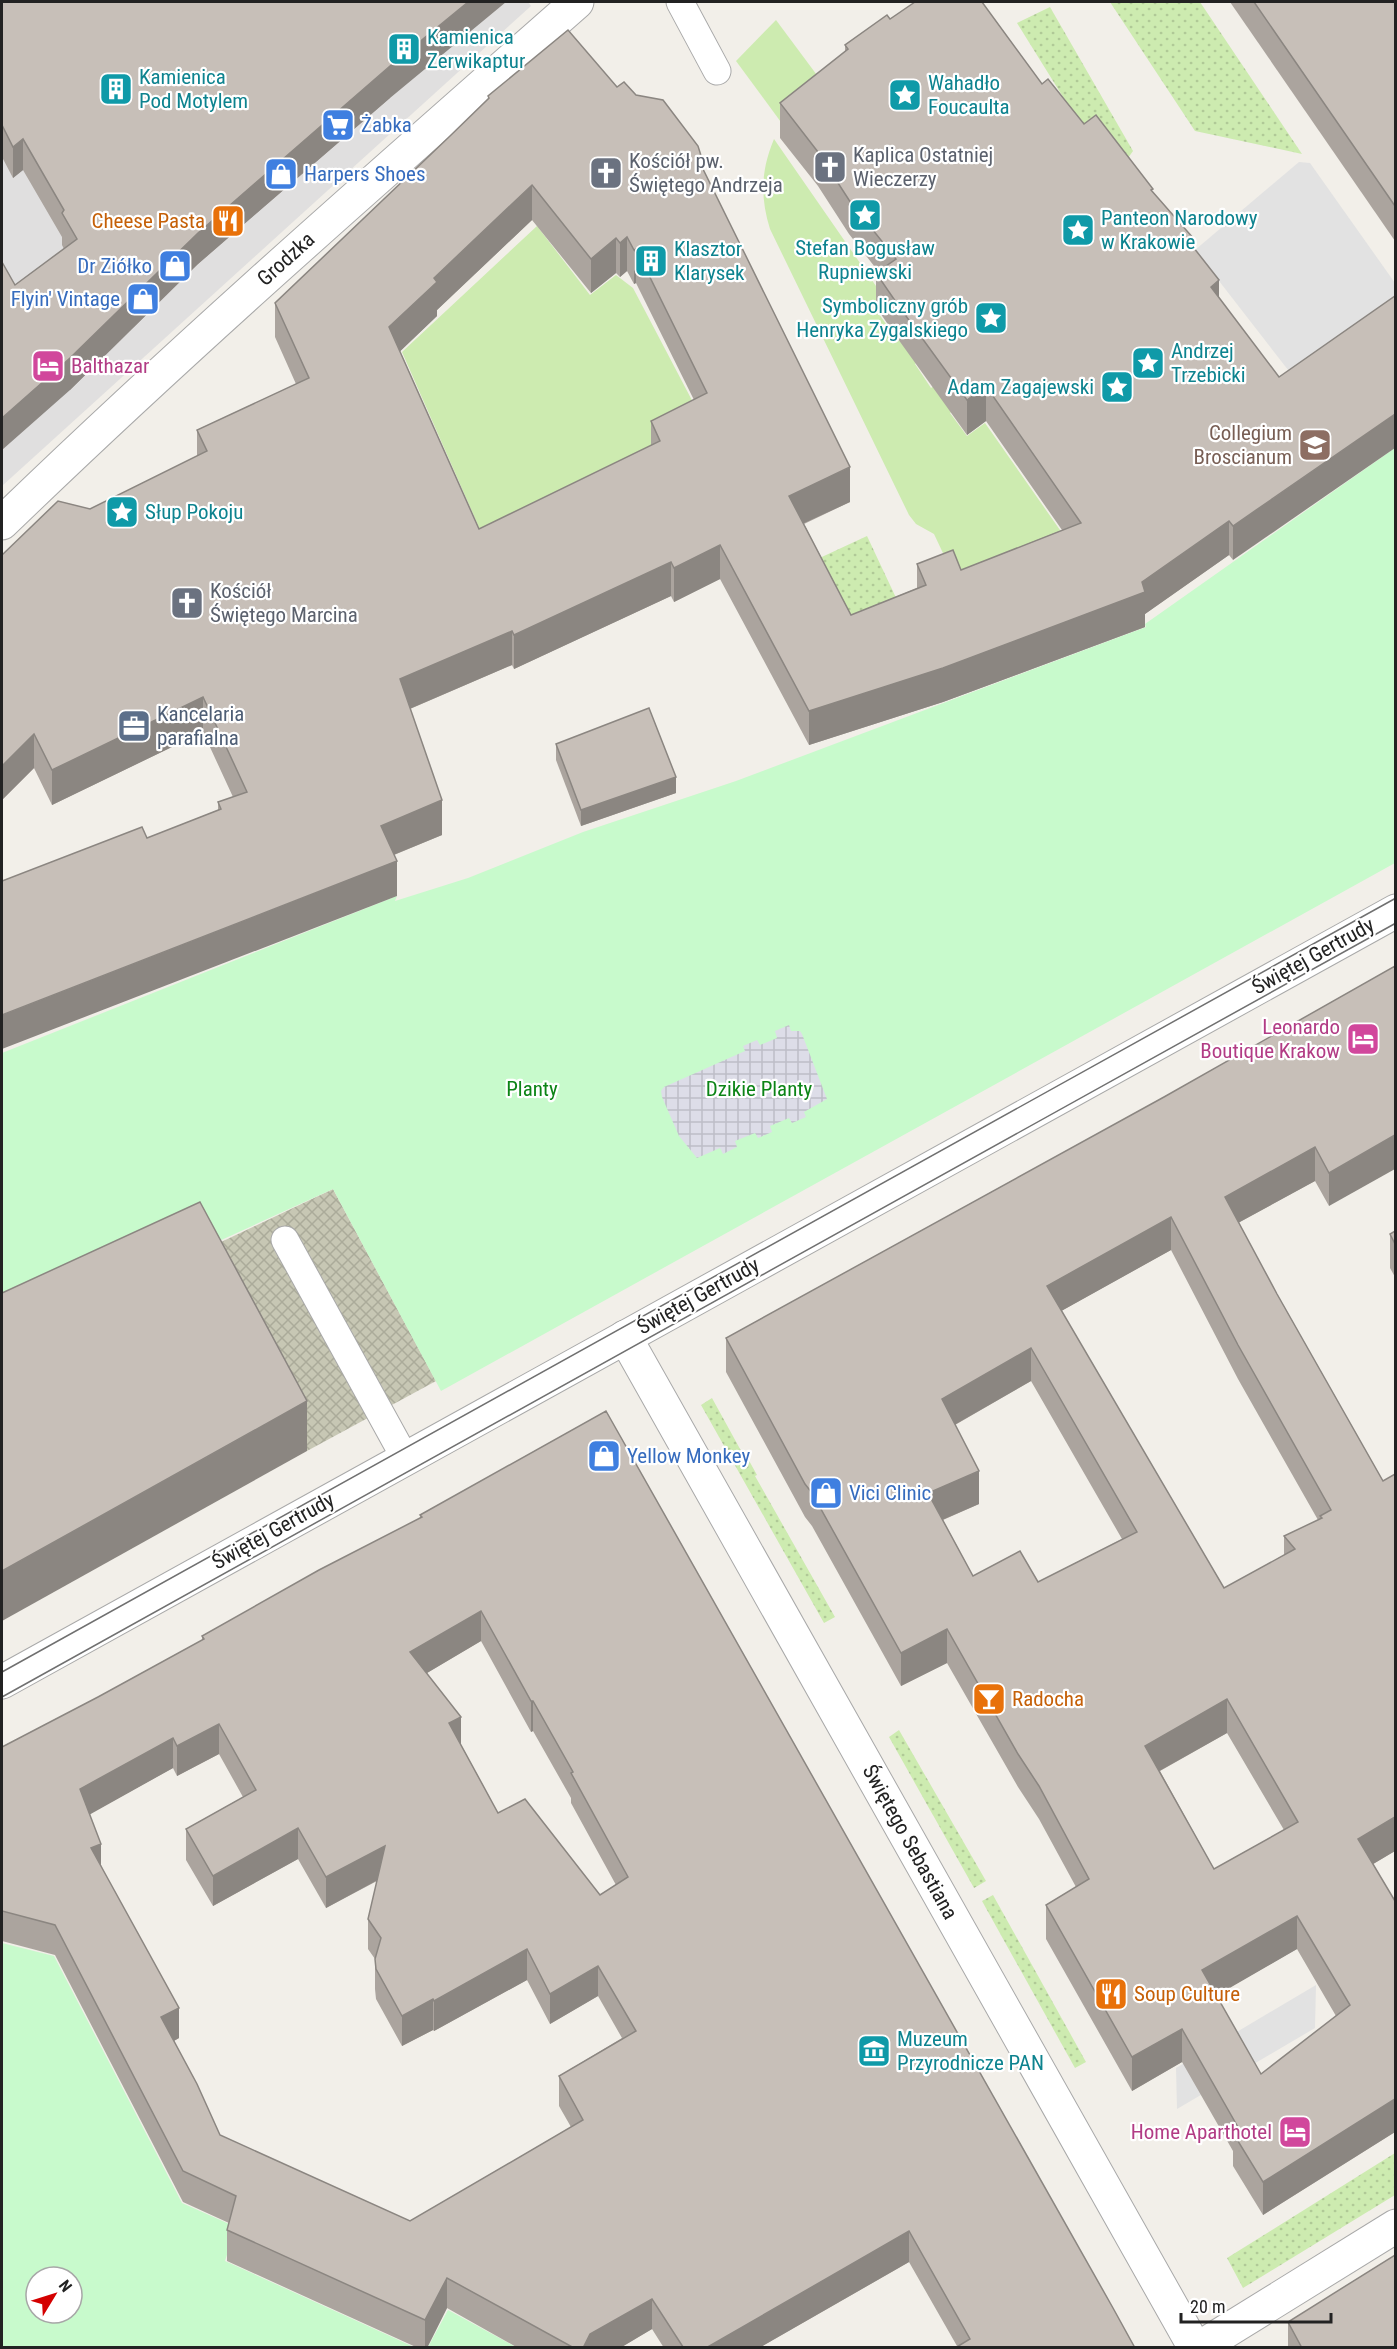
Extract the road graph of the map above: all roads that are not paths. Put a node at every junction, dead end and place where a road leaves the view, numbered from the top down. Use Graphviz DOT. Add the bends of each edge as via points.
graph roads {
  1 [pos="576,2"];
  2 [pos="680,2"];
  3 [pos="717,71"];
  4 [pos="2,523"];
  5 [pos="1395,911"];
  6 [pos="285,1240"];
  7 [pos="625,1337"];
  8 [pos="405,1458"];
  9 [pos="2,1682"];
  10 [pos="1395,2226"];
  11 [pos="1197,2348"];
  1 -- 4 [label="street, Grodzka" via="194,342"];
  2 -- 3 [label="lane"];
  5 -- 7 [label="street, Świętej Gertrudy"];
  6 -- 8 [label="lane"];
  7 -- 8 [label="street, Świętej Gertrudy"];
  7 -- 11 [label="street, Świętego Sebastiana"];
  8 -- 9 [label="street, Świętej Gertrudy"];
  10 -- 11 [label="street"];
}
